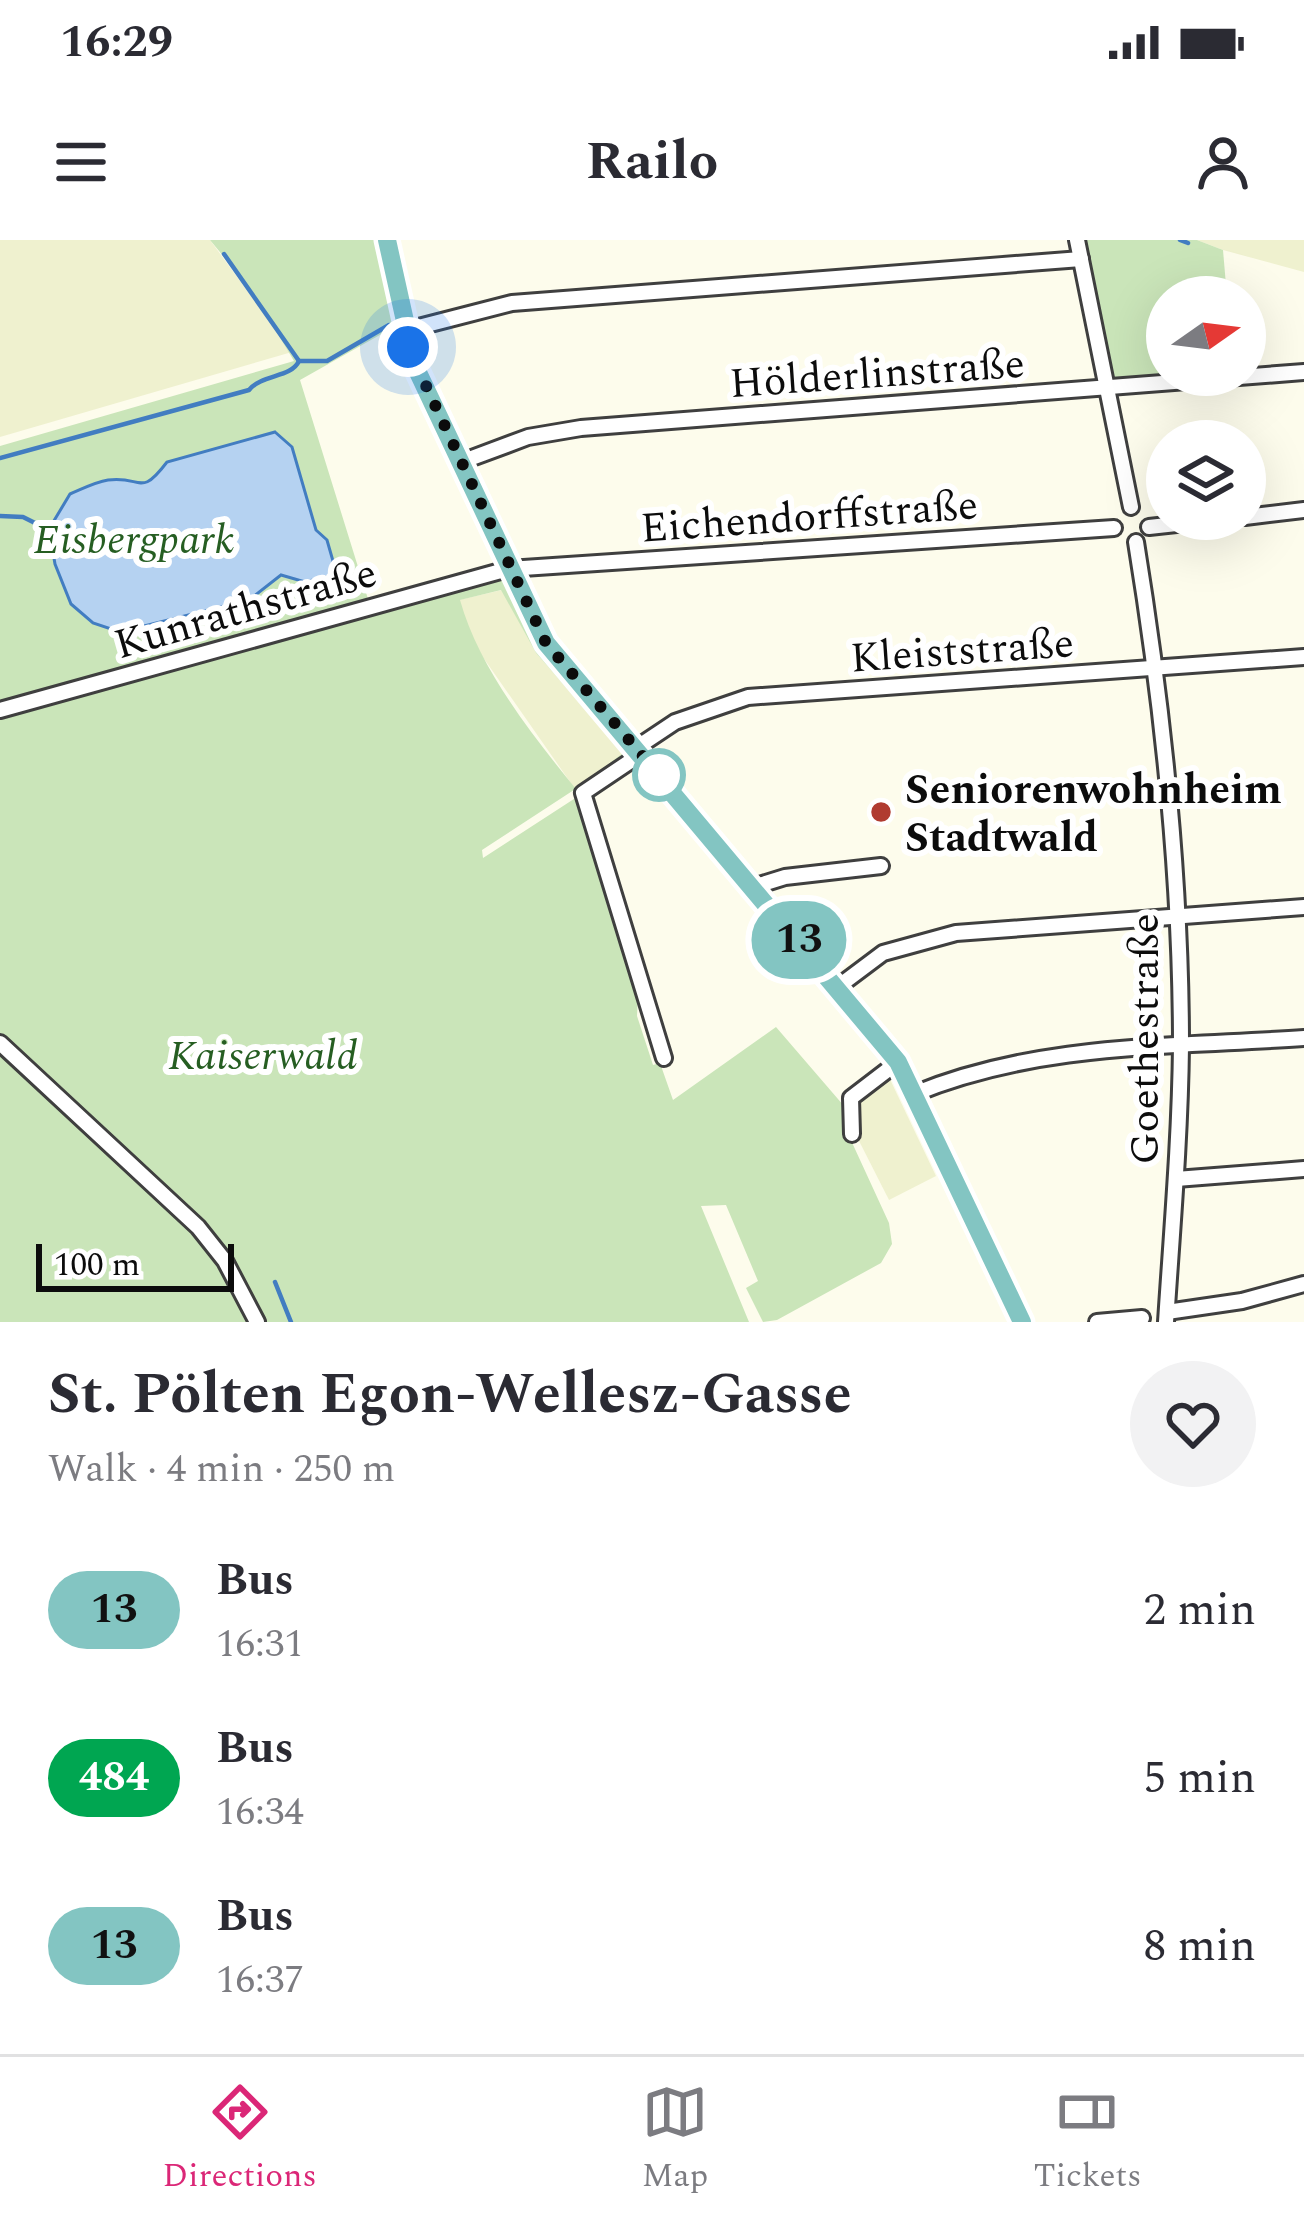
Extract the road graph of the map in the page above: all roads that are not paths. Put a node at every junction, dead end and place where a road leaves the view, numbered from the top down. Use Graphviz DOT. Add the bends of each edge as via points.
graph roads {
  1 [pos="388,240"];
  2 [pos="1077,240"];
  3 [pos="1081,259"];
  4 [pos="403,332"];
  5 [pos="1304,372"];
  6 [pos="1106,388"];
  7 [pos="460,462"];
  8 [pos="1131,507"];
  9 [pos="1304,510"];
  10 [pos="1146,514"];
  11 [pos="1266,515"];
  12 [pos="1114,528"];
  13 [pos="1146,531"];
  14 [pos="1136,542"];
  15 [pos="508,569"];
  16 [pos="1304,656"];
  17 [pos="1156,668"];
  18 [pos="0,710"];
  19 [pos="639,751"];
  20 [pos="881,866"];
  21 [pos="753,886"];
  22 [pos="1304,907"];
  23 [pos="1178,916"];
  24 [pos="839,986"];
  25 [pos="1304,1038"];
  26 [pos="0,1043"];
  27 [pos="1181,1046"];
  28 [pos="664,1058"];
  29 [pos="898,1062"];
  30 [pos="914,1094"];
  31 [pos="852,1134"];
  32 [pos="1304,1169"];
  33 [pos="1177,1179"];
  34 [pos="1304,1284"];
  35 [pos="1166,1317"];
  36 [pos="1142,1318"];
  37 [pos="256,1322"];
  38 [pos="1022,1322"];
  39 [pos="1097,1322"];
  1 -- 4 [label="street"];
  2 -- 3 [label="street"];
  3 -- 4 [label="street" via="512,303"];
  3 -- 6 [label="street"];
  4 -- 7 [label="street"];
  5 -- 6 [label="street, Hölderlinstraße"];
  6 -- 7 [label="street, Hölderlinstraße" via="581,428"];
  6 -- 8 [label="street"];
  7 -- 15 [label="street"];
  8 -- 10 [label="street"];
  8 -- 12 [label="street"];
  9 -- 11 [label="street"];
  12 -- 14 [label="street"];
  12 -- 15 [label="street, Eichendorffstraße"];
  13 -- 14 [label="street"];
  14 -- 17 [label="street, Goethestraße"];
  15 -- 18 [label="street, Kunrathstraße"];
  15 -- 19 [label="street" via="546,643"];
  16 -- 17 [label="street, Kleiststraße"];
  17 -- 19 [label="street, Kleiststraße" via="748,698 676,722"];
  17 -- 23 [label="street, Goethestraße"];
  19 -- 21 [label="street"];
  19 -- 28 [label="street, Kleiststraße" via="584,793"];
  20 -- 21 [label="street"];
  21 -- 24 [label="street"];
  22 -- 23 [label="street"];
  23 -- 24 [label="street" via="956,932 883,953"];
  23 -- 27 [label="street, Goethestraße"];
  24 -- 29 [label="street"];
  25 -- 27 [label="street"];
  26 -- 37 [label="street" via="198,1227"];
  27 -- 30 [label="street" via="1024,1058"];
  27 -- 33 [label="street, Goethestraße"];
  29 -- 30 [label="street"];
  29 -- 31 [label="street" via="851,1098"];
  30 -- 38 [label="street"];
  32 -- 33 [label="street"];
  33 -- 35 [label="street, Goethestraße"];
  34 -- 35 [label="street"];
  36 -- 39 [label="street"];
}
